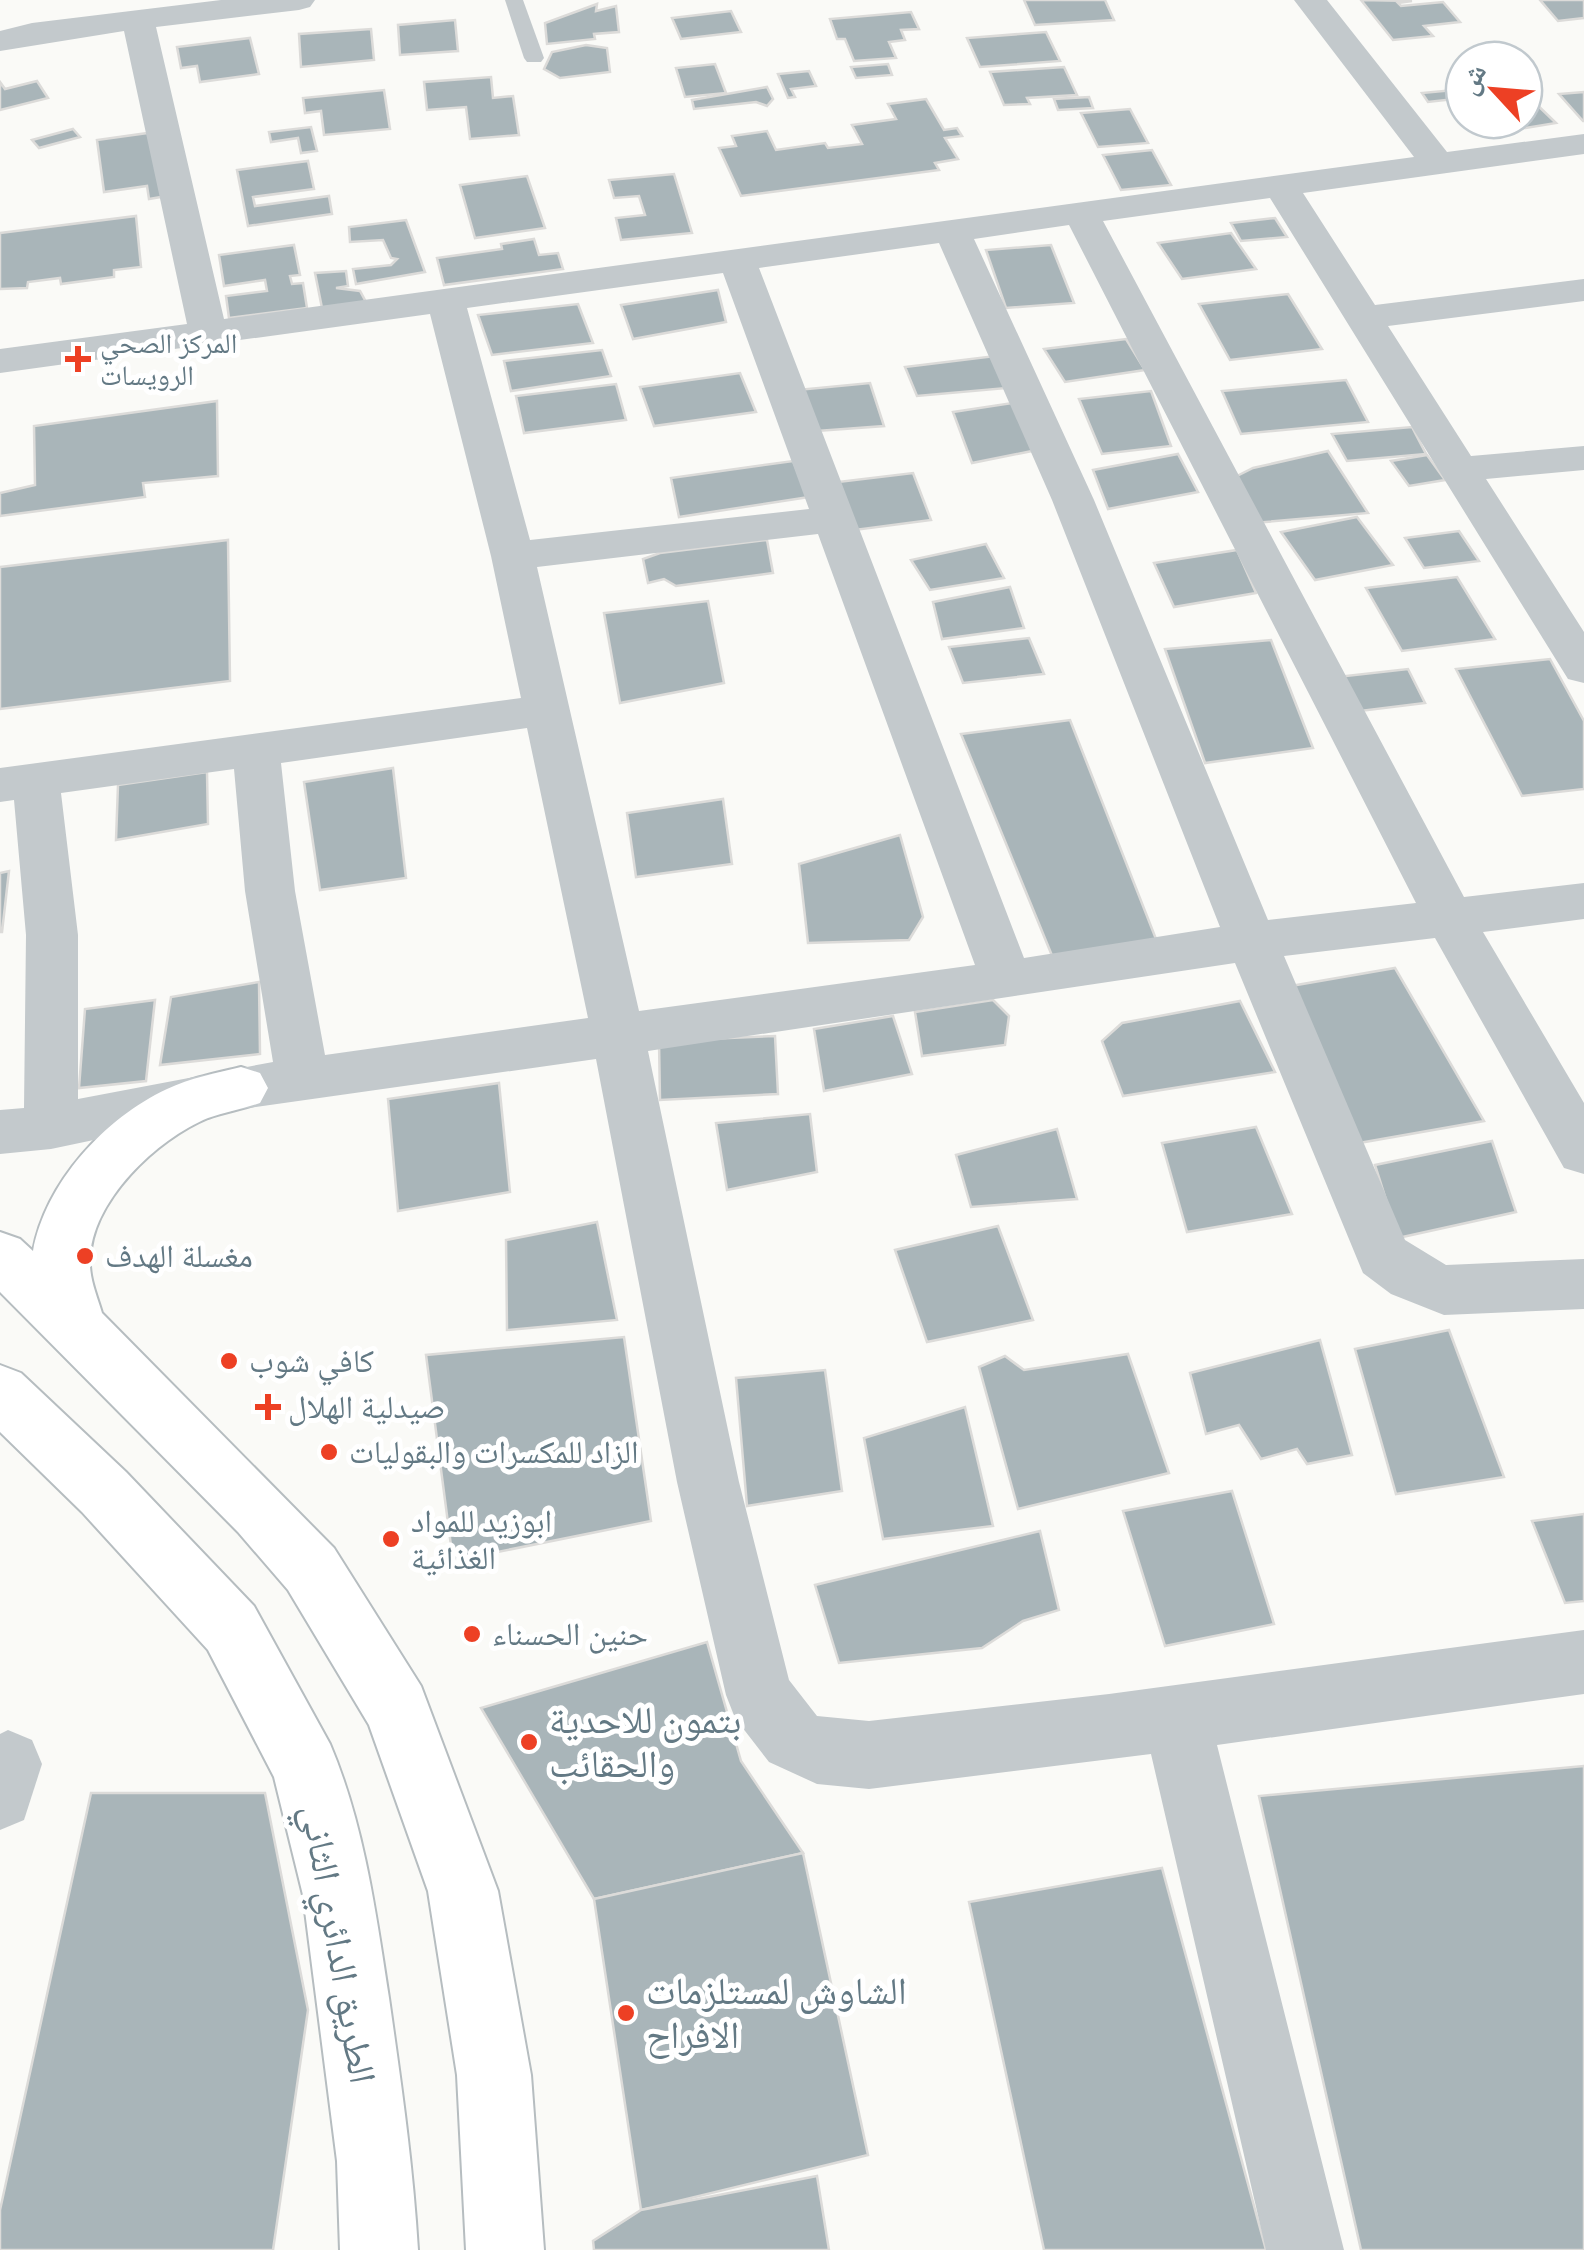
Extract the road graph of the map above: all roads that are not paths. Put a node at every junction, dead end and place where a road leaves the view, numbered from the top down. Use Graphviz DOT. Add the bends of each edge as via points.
graph roads {
  1 [pos="299,0"];
  2 [pos="514,0"];
  3 [pos="1310,0"];
  4 [pos="138,20"];
  5 [pos="21,24"];
  6 [pos="534,58"];
  7 [pos="1584,144"];
  8 [pos="1438,164"];
  9 [pos="1281,186"];
  10 [pos="1082,213"];
  11 [pos="952,232"];
  12 [pos="737,260"];
  13 [pos="1584,290"];
  14 [pos="445,300"];
  15 [pos="1366,318"];
  16 [pos="208,332"];
  17 [pos="0,361"];
  18 [pos="1584,458"];
  19 [pos="1460,469"];
  20 [pos="837,519"];
  21 [pos="513,556"];
  22 [pos="1582,661"];
  23 [pos="545,710"];
  24 [pos="256,750"];
  25 [pos="18,783"];
  26 [pos="1584,901"];
  27 [pos="1449,918"];
  28 [pos="1254,940"];
  29 [pos="1007,980"];
  30 [pos="618,1035"];
  31 [pos="303,1081"];
  32 [pos="241,1088"];
  33 [pos="51,1127"];
  34 [pos="0,1132"];
  35 [pos="1584,1152"];
  36 [pos="0,1256"];
  37 [pos="1584,1284"];
  38 [pos="76,1326"];
  39 [pos="0,1392"];
  40 [pos="1584,1662"];
  41 [pos="1176,1716"];
  42 [pos="379,2250"];
  43 [pos="505,2250"];
  44 [pos="1305,2250"];
  1 -- 4 [label="street"];
  2 -- 6 [label="lane"];
  3 -- 8 [label="street"];
  4 -- 5 [label="street"];
  4 -- 16 [label="street"];
  7 -- 8 [label="street"];
  8 -- 9 [label="street"];
  9 -- 10 [label="street"];
  9 -- 15 [label="street"];
  10 -- 11 [label="street"];
  10 -- 27 [label="street"];
  11 -- 12 [label="street"];
  11 -- 28 [label="street" via="1074,500"];
  12 -- 14 [label="street"];
  12 -- 20 [label="street"];
  13 -- 15 [label="street"];
  14 -- 16 [label="street"];
  14 -- 21 [label="street"];
  15 -- 19 [label="street"];
  16 -- 17 [label="street"];
  18 -- 19 [label="street"];
  19 -- 22 [label="street"];
  20 -- 21 [label="street"];
  20 -- 29 [label="street"];
  21 -- 23 [label="street"];
  23 -- 24 [label="street"];
  23 -- 30 [label="street"];
  24 -- 25 [label="street"];
  24 -- 31 [label="street" via="270,891"];
  25 -- 33 [label="street" via="52,935"];
  26 -- 27 [label="street"];
  27 -- 28 [label="street"];
  27 -- 35 [label="street"];
  28 -- 29 [label="street"];
  28 -- 37 [label="street" via="1383,1256 1412,1278 1444,1290"];
  29 -- 30 [label="street"];
  30 -- 31 [label="street"];
  30 -- 41 [label="street" via="759,1695 793,1739 817,1751 869,1755"];
  31 -- 32 [label="street"];
  32 -- 33 [label="street"];
  32 -- 38 [label="main road" via="188,1104 134,1137 84,1198 67,1227 60,1260"];
  33 -- 34 [label="street"];
  36 -- 38 [label="main road"];
  38 -- 43 [label="main road" via="311,1570 397,1708 463,1892 494,2075"];
  39 -- 42 [label="main road, الطريق الدائري الثاني" via="231,1628 306,1768 338,1895 376,2161"];
  40 -- 41 [label="street"];
  41 -- 44 [label="street"];
}
